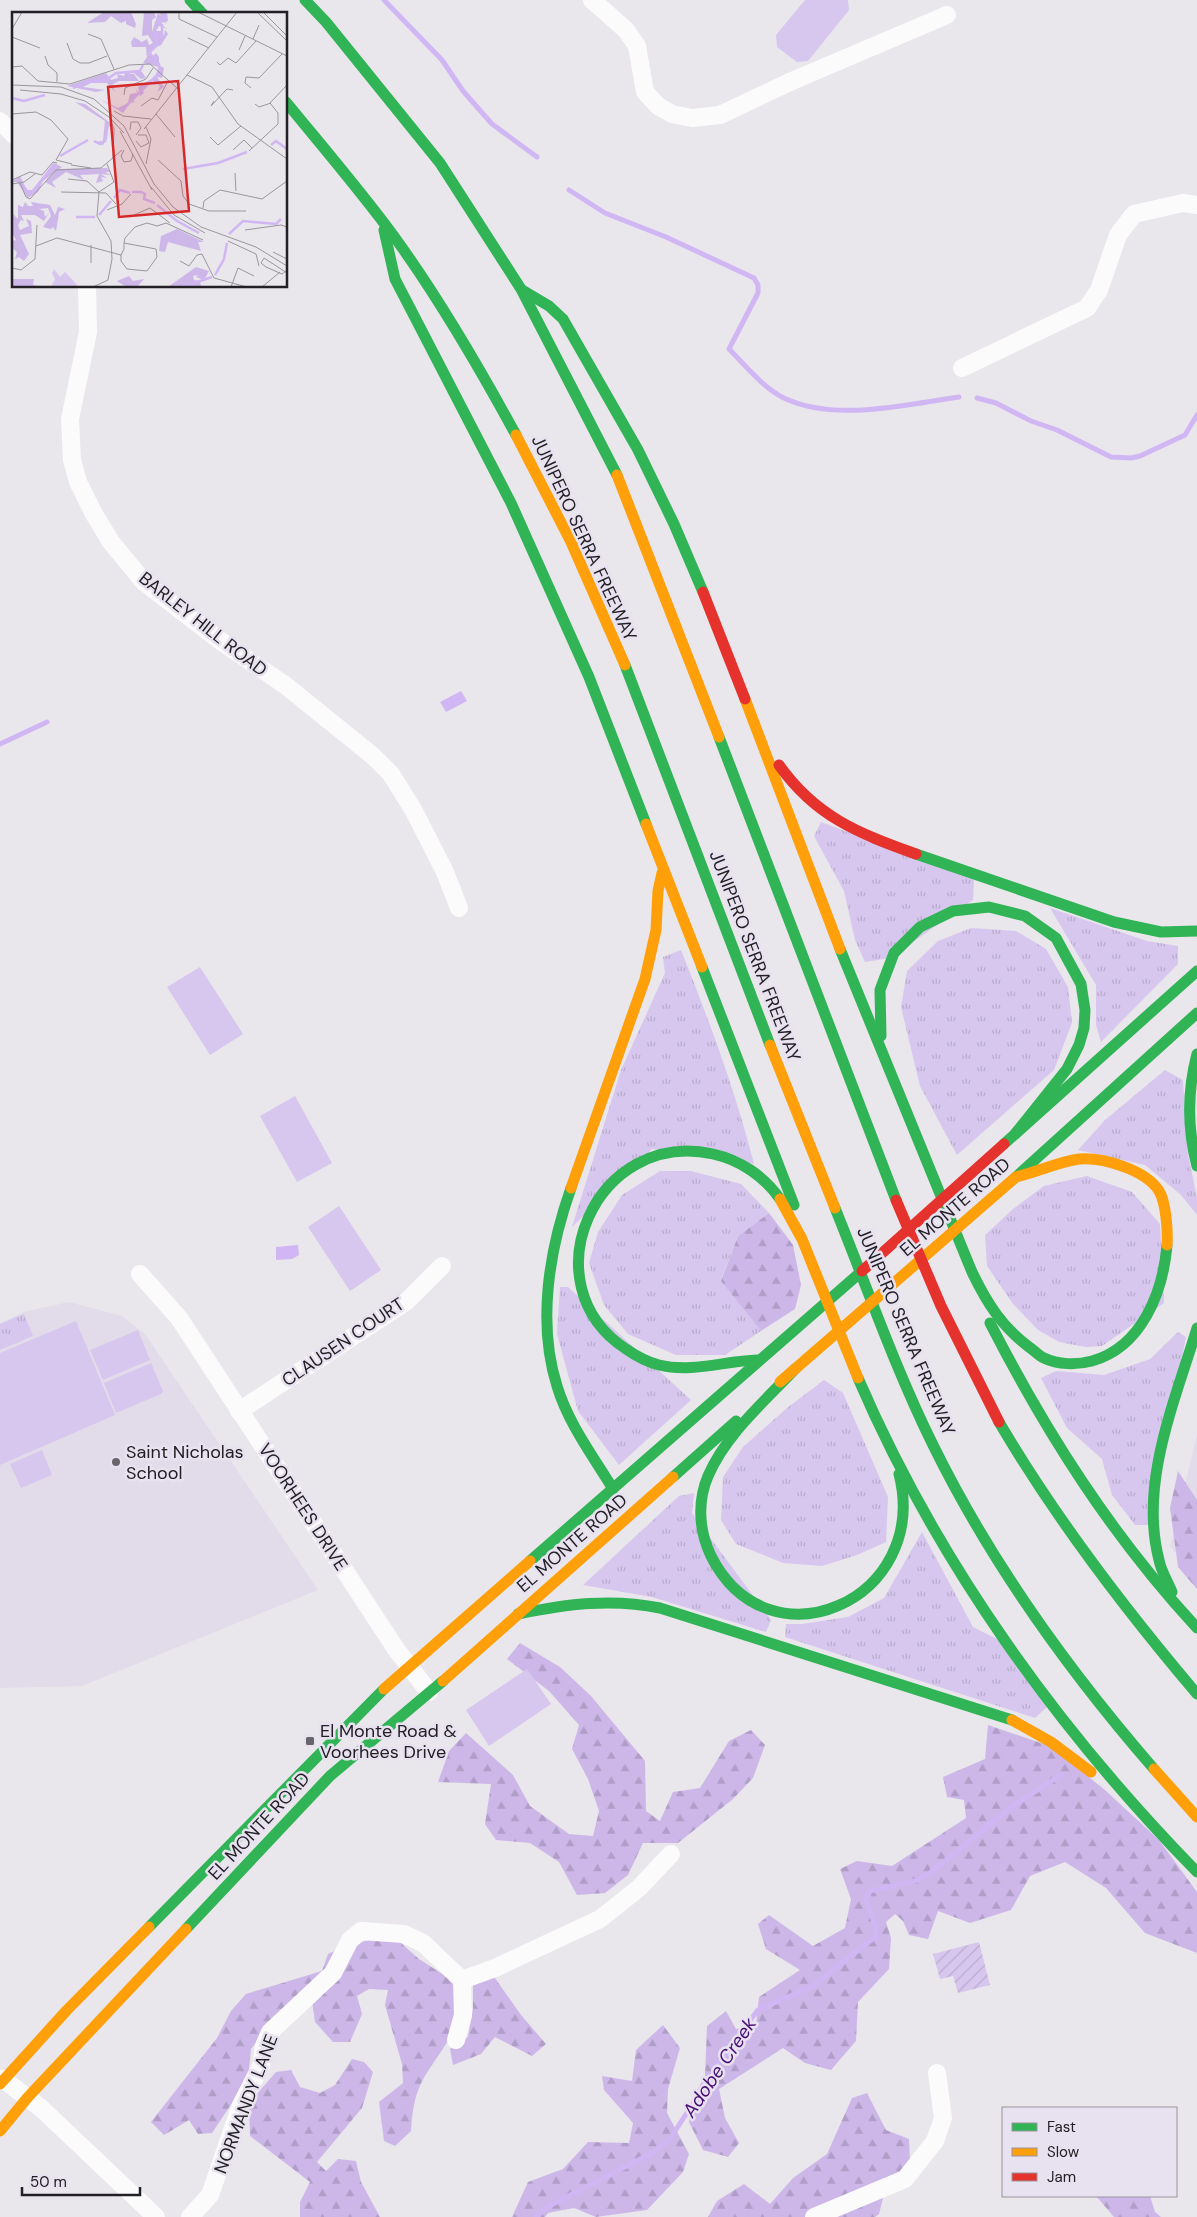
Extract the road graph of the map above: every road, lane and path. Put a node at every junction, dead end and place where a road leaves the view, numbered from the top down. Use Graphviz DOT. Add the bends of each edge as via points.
graph roads {
  1 [pos="190,0"];
  2 [pos="305,0"];
  3 [pos="592,0"];
  4 [pos="202,12"];
  5 [pos="947,15"];
  6 [pos="288,104"];
  7 [pos="0,121"];
  8 [pos="12,133"];
  9 [pos="1197,205"];
  10 [pos="381,219"];
  11 [pos="87,288"];
  12 [pos="521,289"];
  13 [pos="962,368"];
  14 [pos="760,735"];
  15 [pos="664,869"];
  16 [pos="459,908"];
  17 [pos="1197,932"];
  18 [pos="1197,971"];
  19 [pos="1197,1013"];
  20 [pos="1197,1054"];
  21 [pos="902,1104"];
  22 [pos="1015,1134"];
  23 [pos="1197,1166"];
  24 [pos="1016,1176"];
  25 [pos="1178,1218"];
  26 [pos="811,1262"];
  27 [pos="968,1263"];
  28 [pos="442,1266"];
  29 [pos="140,1274"];
  30 [pos="1197,1328"];
  31 [pos="1128,1355"];
  32 [pos="758,1360"];
  33 [pos="796,1368"];
  34 [pos="239,1411"];
  35 [pos="893,1456"];
  36 [pos="613,1489"];
  37 [pos="518,1614"];
  38 [pos="1197,1628"];
  39 [pos="409,1668"];
  40 [pos="429,1692"];
  41 [pos="1197,1694"];
  42 [pos="1197,1816"];
  43 [pos="1173,1848"];
  44 [pos="671,1854"];
  45 [pos="1197,1872"];
  46 [pos="462,1980"];
  47 [pos="456,2040"];
  48 [pos="937,2073"];
  49 [pos="2,2081"];
  50 [pos="28,2097"];
  51 [pos="0,2131"];
  52 [pos="156,2217"];
  53 [pos="190,2217"];
  54 [pos="814,2217"];
  1 -- 4 [label="main road"];
  2 -- 12 [label="main road" via="440,163"];
  3 -- 5 [label="street" via="626,30 637,46 645,92 658,106 672,114 692,118 720,115"];
  6 -- 10 [label="main road, JUNIPERO SERRA FREEWAY"];
  7 -- 8 [label="street"];
  9 -- 13 [label="street" via="1183,204 1134,214 1118,235 1099,290 1087,308"];
  10 -- 15 [label="main road" via="396,280 481,442 535,555 589,678"];
  10 -- 42 [label="main road, JUNIPERO SERRA FREEWAY" via="409,257 510,423 599,601 886,1338 949,1476 990,1547 1094,1697 1157,1775"];
  11 -- 16 [label="street, BARLEY HILL ROAD" via="87,339 70,420 72,460 78,482 94,514 144,582 284,685 391,774 414,811"];
  12 -- 14 [label="main road" via="558,312 646,465 667,507"];
  12 -- 41 [label="main road" via="613,466 936,1296 977,1381 1054,1510 1105,1582"];
  14 -- 17 [label="main road" via="799,791 829,817 854,831 1114,922 1162,932"];
  14 -- 21 [label="main road" via="839,953"];
  15 -- 26 [label="main road" via="793,1202"];
  15 -- 36 [label="main road" via="645,979 566,1202 556,1236 548,1287 547,1346 557,1387 572,1423"];
  18 -- 22 [label="main road, EL MONTE ROAD"];
  19 -- 24 [label="main road, EL MONTE ROAD"];
  20 -- 23 [label="main road" via="1189,1089 1188,1128"];
  21 -- 22 [label="main road" via="878,1020 880,986 889,960 899,944 930,919 952,910 996,908 1018,914 1053,935 1066,950 1082,987 1086,1008 1084,1028 1071,1062"];
  21 -- 27 [label="main road"];
  22 -- 32 [label="main road, EL MONTE ROAD"];
  24 -- 25 [label="main road" via="1070,1160 1107,1162 1144,1178 1159,1190"];
  24 -- 33 [label="main road, EL MONTE ROAD"];
  26 -- 32 [label="main road" via="786,1210 767,1184 737,1162 719,1154 682,1150 643,1159 614,1178 591,1206 579,1238 580,1287 594,1318 620,1348 639,1358 678,1369 717,1366 735,1360"];
  26 -- 35 [label="main road"];
  27 -- 31 [label="main road" via="998,1319 1025,1347 1062,1363 1082,1365 1100,1364"];
  27 -- 38 [label="main road" via="982,1308 1068,1461 1159,1589"];
  28 -- 34 [label="street, CLAUSEN COURT" via="408,1301"];
  29 -- 34 [label="street, VOORHEES DRIVE" via="179,1318"];
  30 -- 38 [label="main road" via="1159,1457 1152,1500 1160,1564 1168,1584"];
  32 -- 36 [label="main road, EL MONTE ROAD"];
  33 -- 35 [label="main road" via="730,1438 704,1483 700,1518 705,1541 714,1564 737,1591 752,1602 788,1614 809,1614 834,1608 864,1592 890,1561 902,1528 901,1481"];
  33 -- 37 [label="main road, EL MONTE ROAD"];
  34 -- 39 [label="street, VOORHEES DRIVE"];
  35 -- 43 [label="main road" via="971,1587 1047,1698 1103,1769"];
  36 -- 39 [label="main road, EL MONTE ROAD"];
  37 -- 40 [label="main road, EL MONTE ROAD"];
  37 -- 43 [label="main road" via="572,1602 639,1603 979,1707 1037,1733 1066,1751"];
  39 -- 40 [label="street, VOORHEES DRIVE"];
  39 -- 49 [label="main road, EL MONTE ROAD" via="365,1707 67,2010"];
  40 -- 50 [label="main road, EL MONTE ROAD" via="330,1776"];
  43 -- 45 [label="main road"];
  44 -- 46 [label="street" via="639,1888 600,1919"];
  46 -- 47 [label="street" via="463,2015"];
  46 -- 53 [label="street, NORMANDY LANE" via="423,1944 404,1934 361,1932 350,1940 333,1973 270,2032 264,2046 262,2066 241,2105 210,2195"];
  48 -- 54 [label="street" via="943,2118 935,2141 905,2179"];
  49 -- 50 [label="street"];
  50 -- 51 [label="main road, EL MONTE ROAD"];
  50 -- 52 [label="street"];
}
